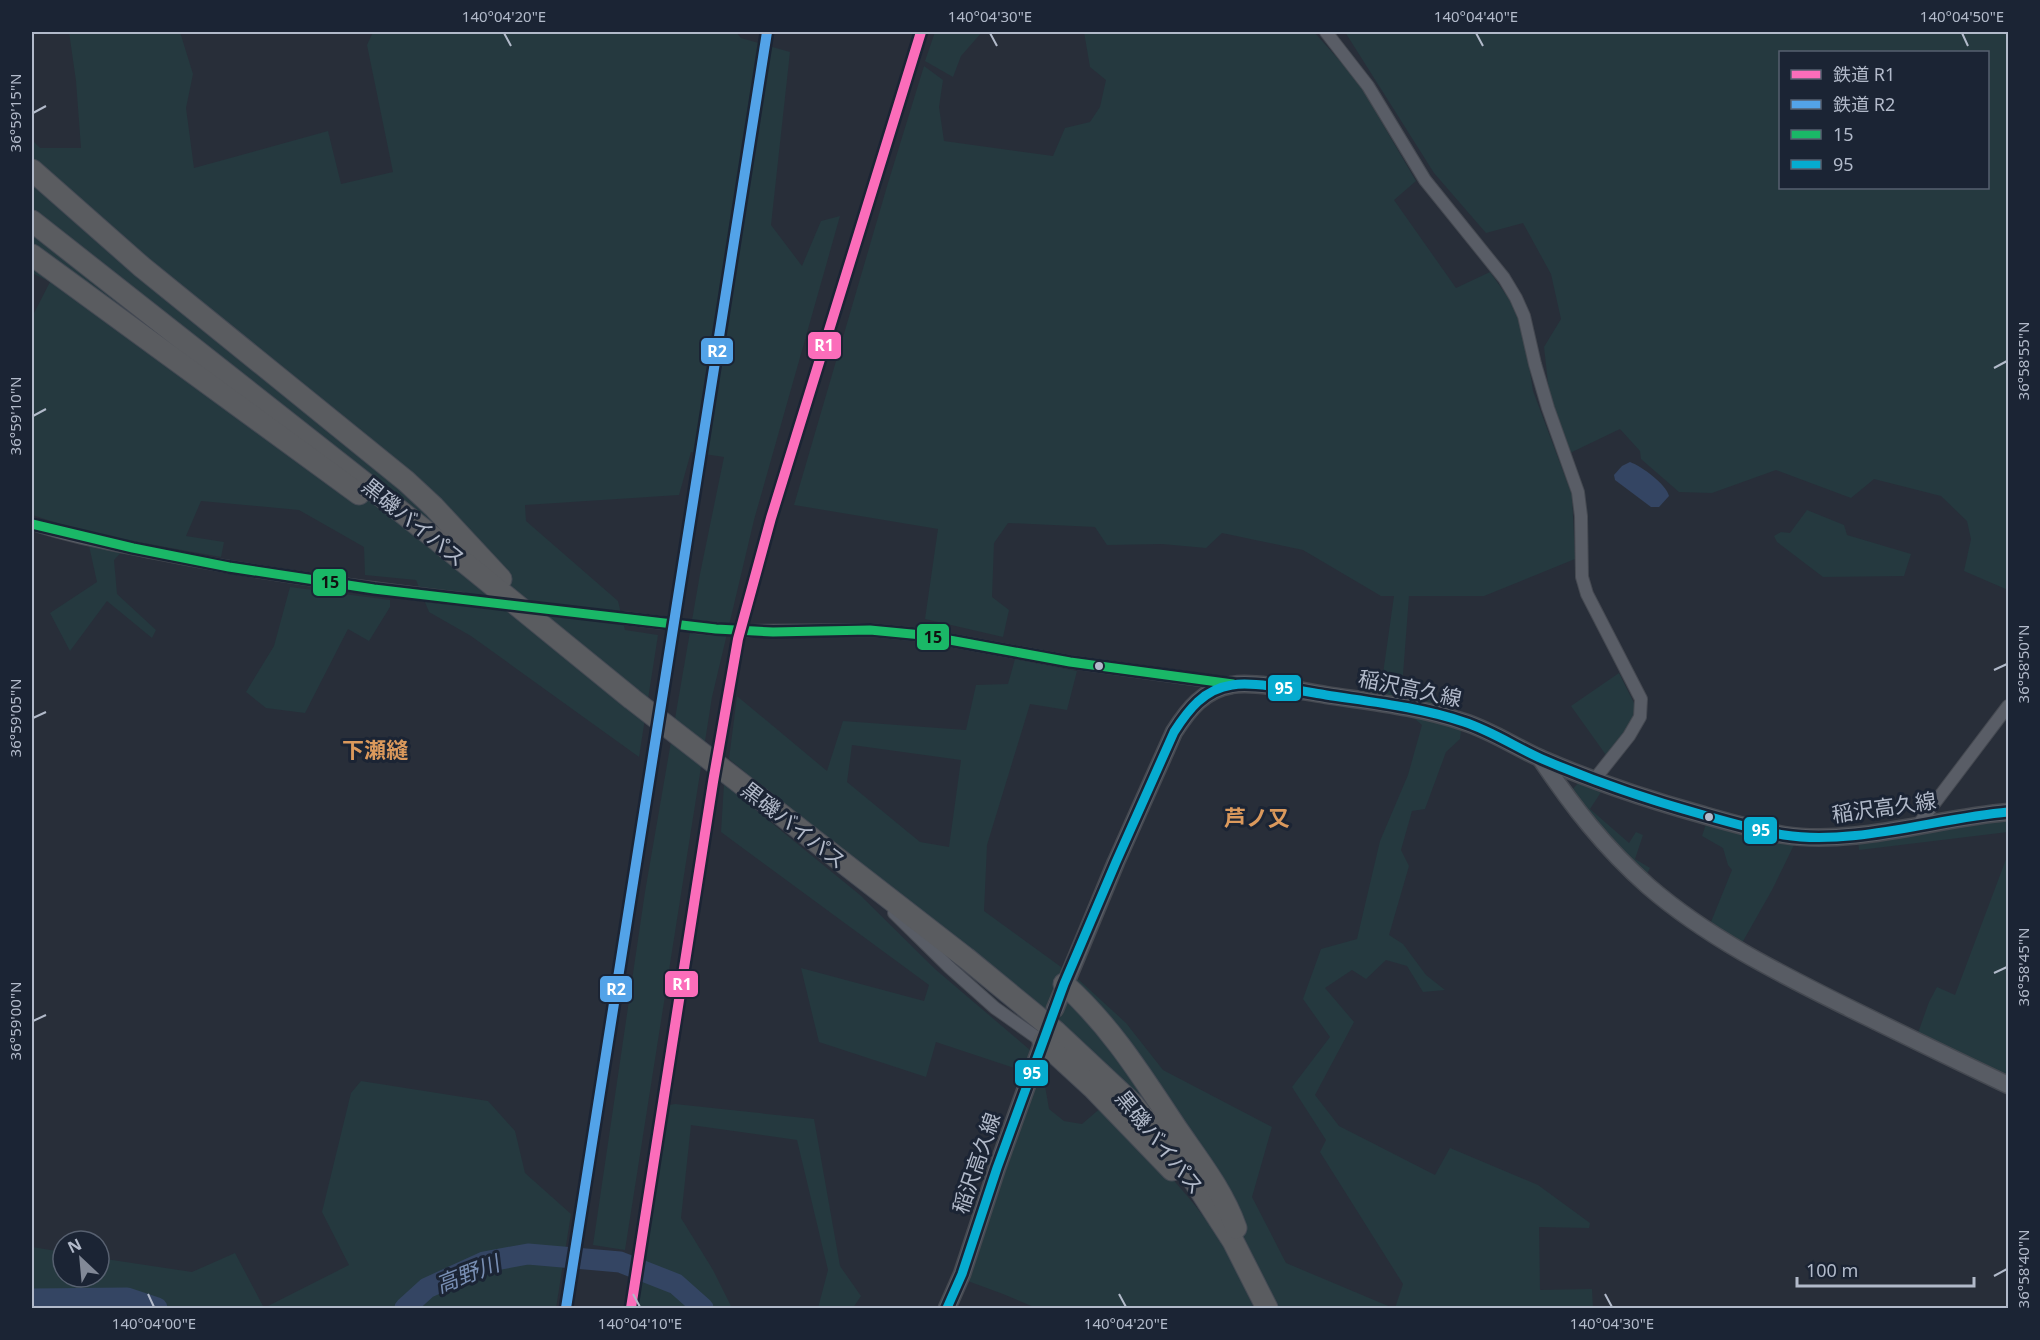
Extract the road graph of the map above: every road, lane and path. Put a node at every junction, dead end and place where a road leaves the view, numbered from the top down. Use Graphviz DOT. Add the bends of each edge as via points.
graph roads {
  1 [pos="1326,32"];
  2 [pos="32,170"];
  3 [pos="32,221"];
  4 [pos="32,255"];
  5 [pos="32,524"];
  6 [pos="437,540"];
  7 [pos="462,599"];
  8 [pos="623,618"];
  9 [pos="663,623"];
  10 [pos="696,627"];
  11 [pos="716,629"];
  12 [pos="744,631"];
  13 [pos="554,636"];
  14 [pos="1233,684"];
  15 [pos="2008,706"];
  16 [pos="1539,758"];
  17 [pos="1594,780"];
  18 [pos="2008,812"];
  19 [pos="1918,825"];
  20 [pos="860,876"];
  21 [pos="1064,984"];
  22 [pos="1055,1009"];
  23 [pos="1044,1037"];
  24 [pos="2008,1085"];
  25 [pos="1238,1250"];
  26 [pos="947,1308"];
  27 [pos="1267,1308"];
  1 -- 17 [label="street" via="1368,86 1425,180 1504,278 1524,316 1548,408 1578,492 1582,577 1587,594 1641,699 1640,717 1629,736"];
  2 -- 13 [label="highway" via="142,267 406,481"];
  3 -- 6 [label="highway, 黒磯バイパス"];
  4 -- 6 [label="highway" via="334,477"];
  5 -- 7 [label="street" via="229,567"];
  6 -- 13 [label="highway, 黒磯バイパス"];
  8 -- 9 [label="street"];
  10 -- 11 [label="street"];
  12 -- 14 [label="street" via="870,630 922,634 1070,662"];
  13 -- 20 [label="highway, 黒磯バイパス"];
  14 -- 16 [label="main road, 稲沢高久線" via="1419,710 1465,722"];
  14 -- 21 [label="main road, 稲沢高久線" via="1198,700 1174,732"];
  15 -- 19 [label="street"];
  16 -- 17 [label="main road, 稲沢高久線"];
  16 -- 24 [label="main road" via="1602,841 1649,886 1711,933 1811,989"];
  17 -- 19 [label="main road, 稲沢高久線" via="1678,808 1783,835 1826,837"];
  18 -- 19 [label="main road, 稲沢高久線"];
  20 -- 23 [label="street" via="948,967 994,1008"];
  20 -- 25 [label="highway, 黒磯バイパス" via="1012,994 1127,1098 1189,1173"];
  21 -- 22 [label="main road, 稲沢高久線"];
  21 -- 25 [label="highway" via="1086,1003 1122,1047 1216,1185 1230,1210"];
  23 -- 25 [label="highway" via="1171,1170"];
  23 -- 26 [label="main road, 稲沢高久線"];
  25 -- 27 [label="highway, 黒磯バイパス"];
}
